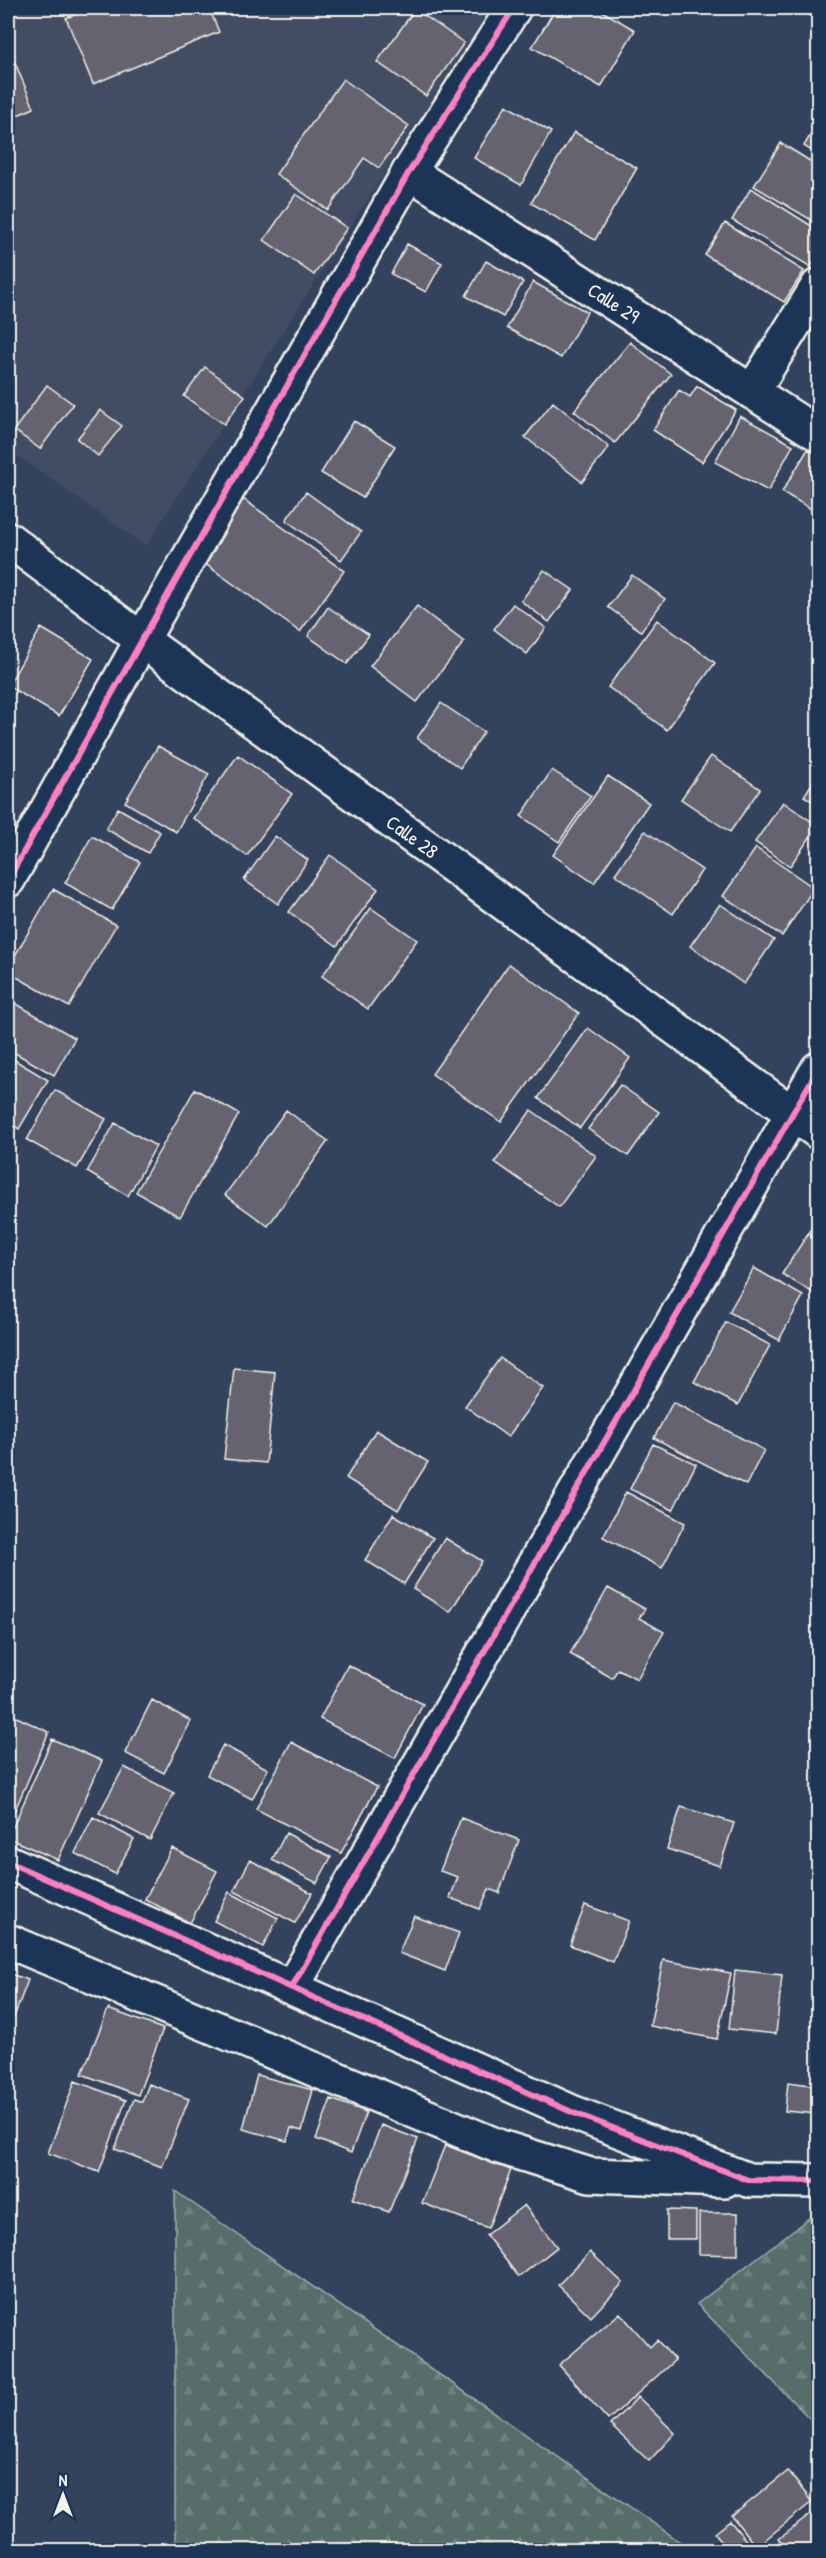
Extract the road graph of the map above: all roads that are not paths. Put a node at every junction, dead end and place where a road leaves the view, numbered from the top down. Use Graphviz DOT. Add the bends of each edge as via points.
graph roads {
  1 [pos="514,8"];
  2 [pos="410,172"];
  3 [pos="819,286"];
  4 [pos="752,392"];
  5 [pos="819,434"];
  6 [pos="8,539"];
  7 [pos="142,640"];
  8 [pos="8,880"];
  9 [pos="819,1069"];
  10 [pos="792,1113"];
  11 [pos="819,1132"];
  12 [pos="8,1862"];
  13 [pos="8,1941"];
  14 [pos="292,1988"];
  15 [pos="748,2180"];
  16 [pos="819,2181"];
  1 -- 2 [label="street"];
  2 -- 4 [label="street, Calle 29"];
  2 -- 7 [label="street"];
  3 -- 4 [label="street"];
  4 -- 5 [label="street, Calle 29"];
  6 -- 7 [label="street, Calle 28"];
  7 -- 8 [label="street"];
  7 -- 10 [label="street, Calle 28"];
  9 -- 10 [label="street"];
  10 -- 11 [label="street, Calle 28"];
  10 -- 14 [label="street"];
  12 -- 14 [label="street"];
  13 -- 15 [label="street" via="511,2150 590,2175"];
  14 -- 15 [label="street" via="574,2114"];
  15 -- 16 [label="street"];
}
